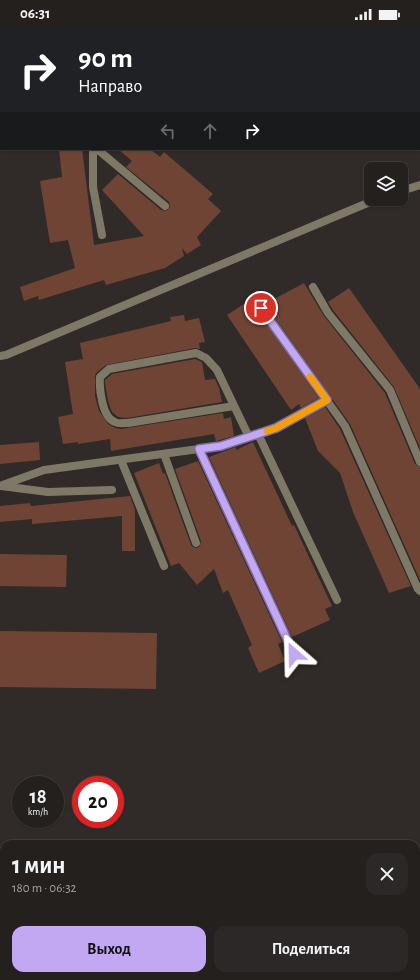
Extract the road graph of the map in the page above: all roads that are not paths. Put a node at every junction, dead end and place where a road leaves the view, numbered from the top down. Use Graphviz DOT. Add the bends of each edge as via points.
graph roads {
  1 [pos="93,150"];
  2 [pos="98,150"];
  3 [pos="420,185"];
  4 [pos="408,189"];
  5 [pos="364,205"];
  6 [pos="165,206"];
  7 [pos="102,235"];
  8 [pos="313,287"];
  9 [pos="261,308"];
  10 [pos="0,356"];
  11 [pos="327,400"];
  12 [pos="234,406"];
  13 [pos="258,434"];
  14 [pos="249,437"];
  15 [pos="199,449"];
  16 [pos="164,454"];
  17 [pos="121,460"];
  18 [pos="420,462"];
  19 [pos="0,486"];
  20 [pos="112,490"];
  21 [pos="196,543"];
  22 [pos="164,566"];
  23 [pos="420,591"];
  24 [pos="337,600"];
  25 [pos="294,654"];
  1 -- 7 [label="lane" via="93,187"];
  2 -- 6 [label="lane"];
  3 -- 4 [label="lane"];
  5 -- 10 [label="lane" via="6,356"];
  8 -- 18 [label="lane" via="328,313 390,390"];
  9 -- 11 [label="lane"];
  11 -- 13 [label="lane" via="276,428"];
  11 -- 23 [label="lane" via="345,426"];
  12 -- 12 [label="lane" via="217,370 206,358 196,353 109,369 100,377 99,388 107,416 115,422 128,423"];
  12 -- 14 [label="lane"];
  13 -- 14 [label="lane"];
  13 -- 24 [label="lane"];
  14 -- 15 [label="lane" via="221,446"];
  15 -- 16 [label="lane"];
  15 -- 25 [label="lane"];
  16 -- 17 [label="lane"];
  16 -- 21 [label="lane"];
  17 -- 19 [label="lane" via="44,470"];
  17 -- 22 [label="lane"];
  19 -- 20 [label="lane" via="48,492"];
}
